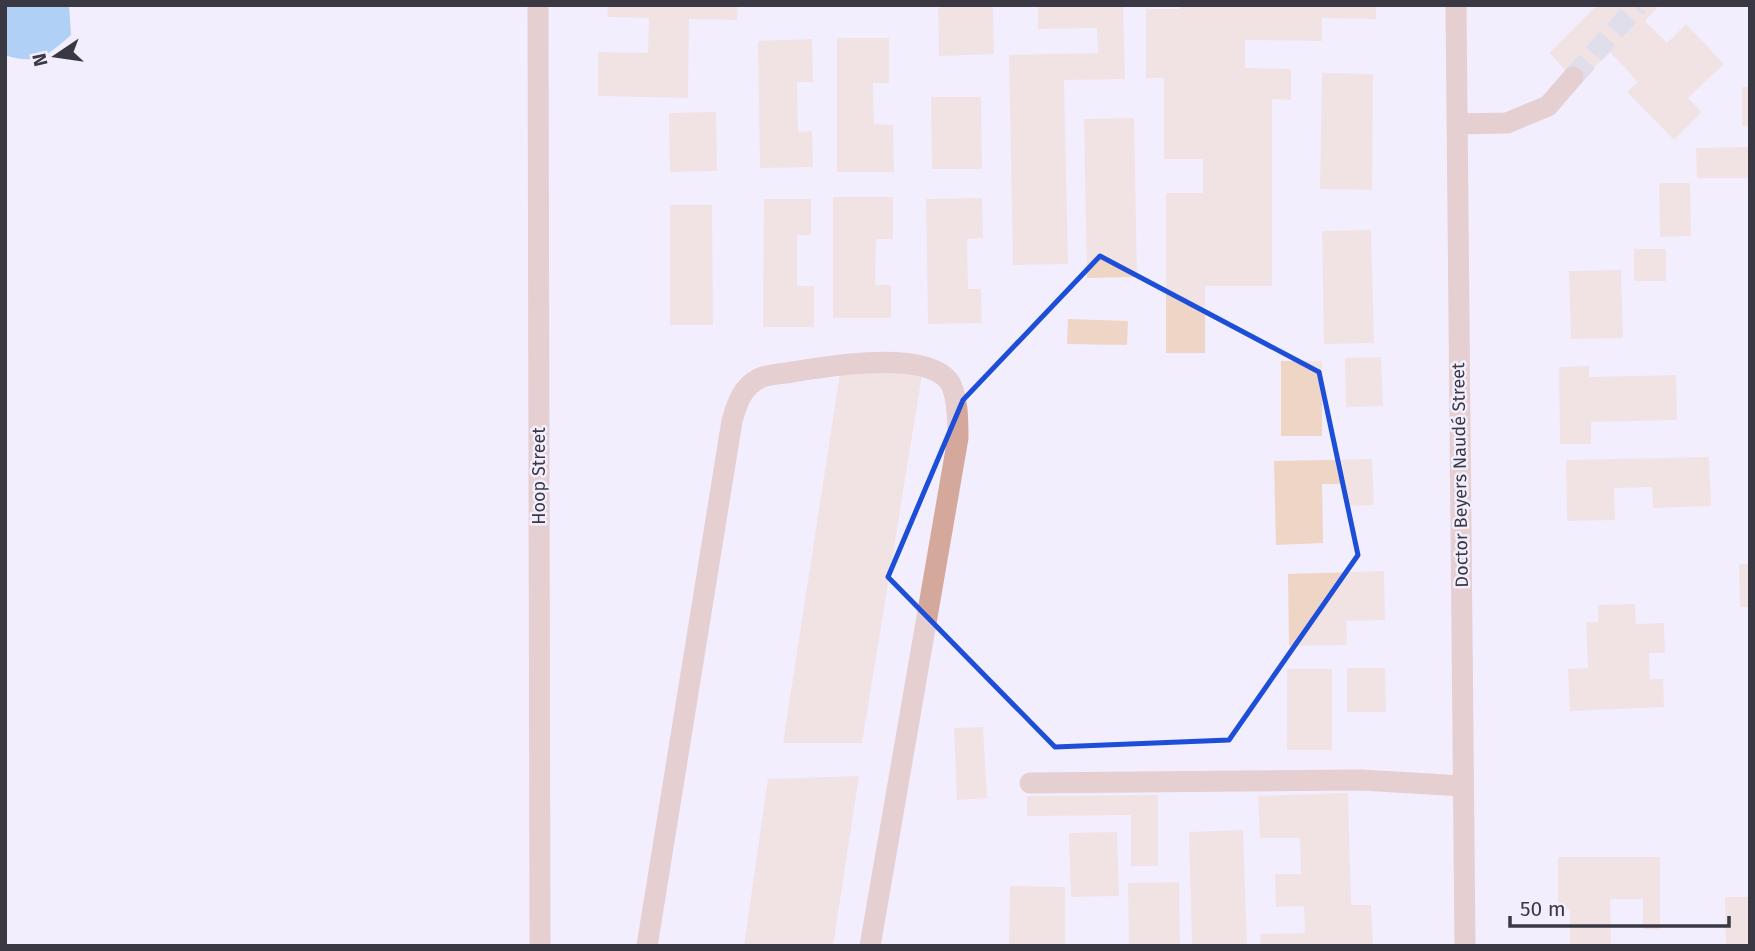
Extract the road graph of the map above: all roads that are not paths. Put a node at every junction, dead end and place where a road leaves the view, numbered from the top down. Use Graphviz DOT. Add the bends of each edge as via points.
graph roads {
  1 [pos="538,5"];
  2 [pos="1456,5"];
  3 [pos="1573,77"];
  4 [pos="1457,124"];
  5 [pos="1030,783"];
  6 [pos="1463,786"];
  7 [pos="540,946"];
  8 [pos="647,946"];
  9 [pos="870,946"];
  10 [pos="1465,946"];
  1 -- 7 [label="street, Hoop Street"];
  2 -- 4 [label="street, Doctor Beyers Naudé Street"];
  3 -- 4 [label="street" via="1548,106 1507,123"];
  4 -- 6 [label="street, Doctor Beyers Naudé Street"];
  5 -- 6 [label="street" via="1361,780"];
  6 -- 10 [label="street, Doctor Beyers Naudé Street"];
  8 -- 9 [label="street" via="739,397 761,377 887,362 933,369 949,382 958,438"];
}
